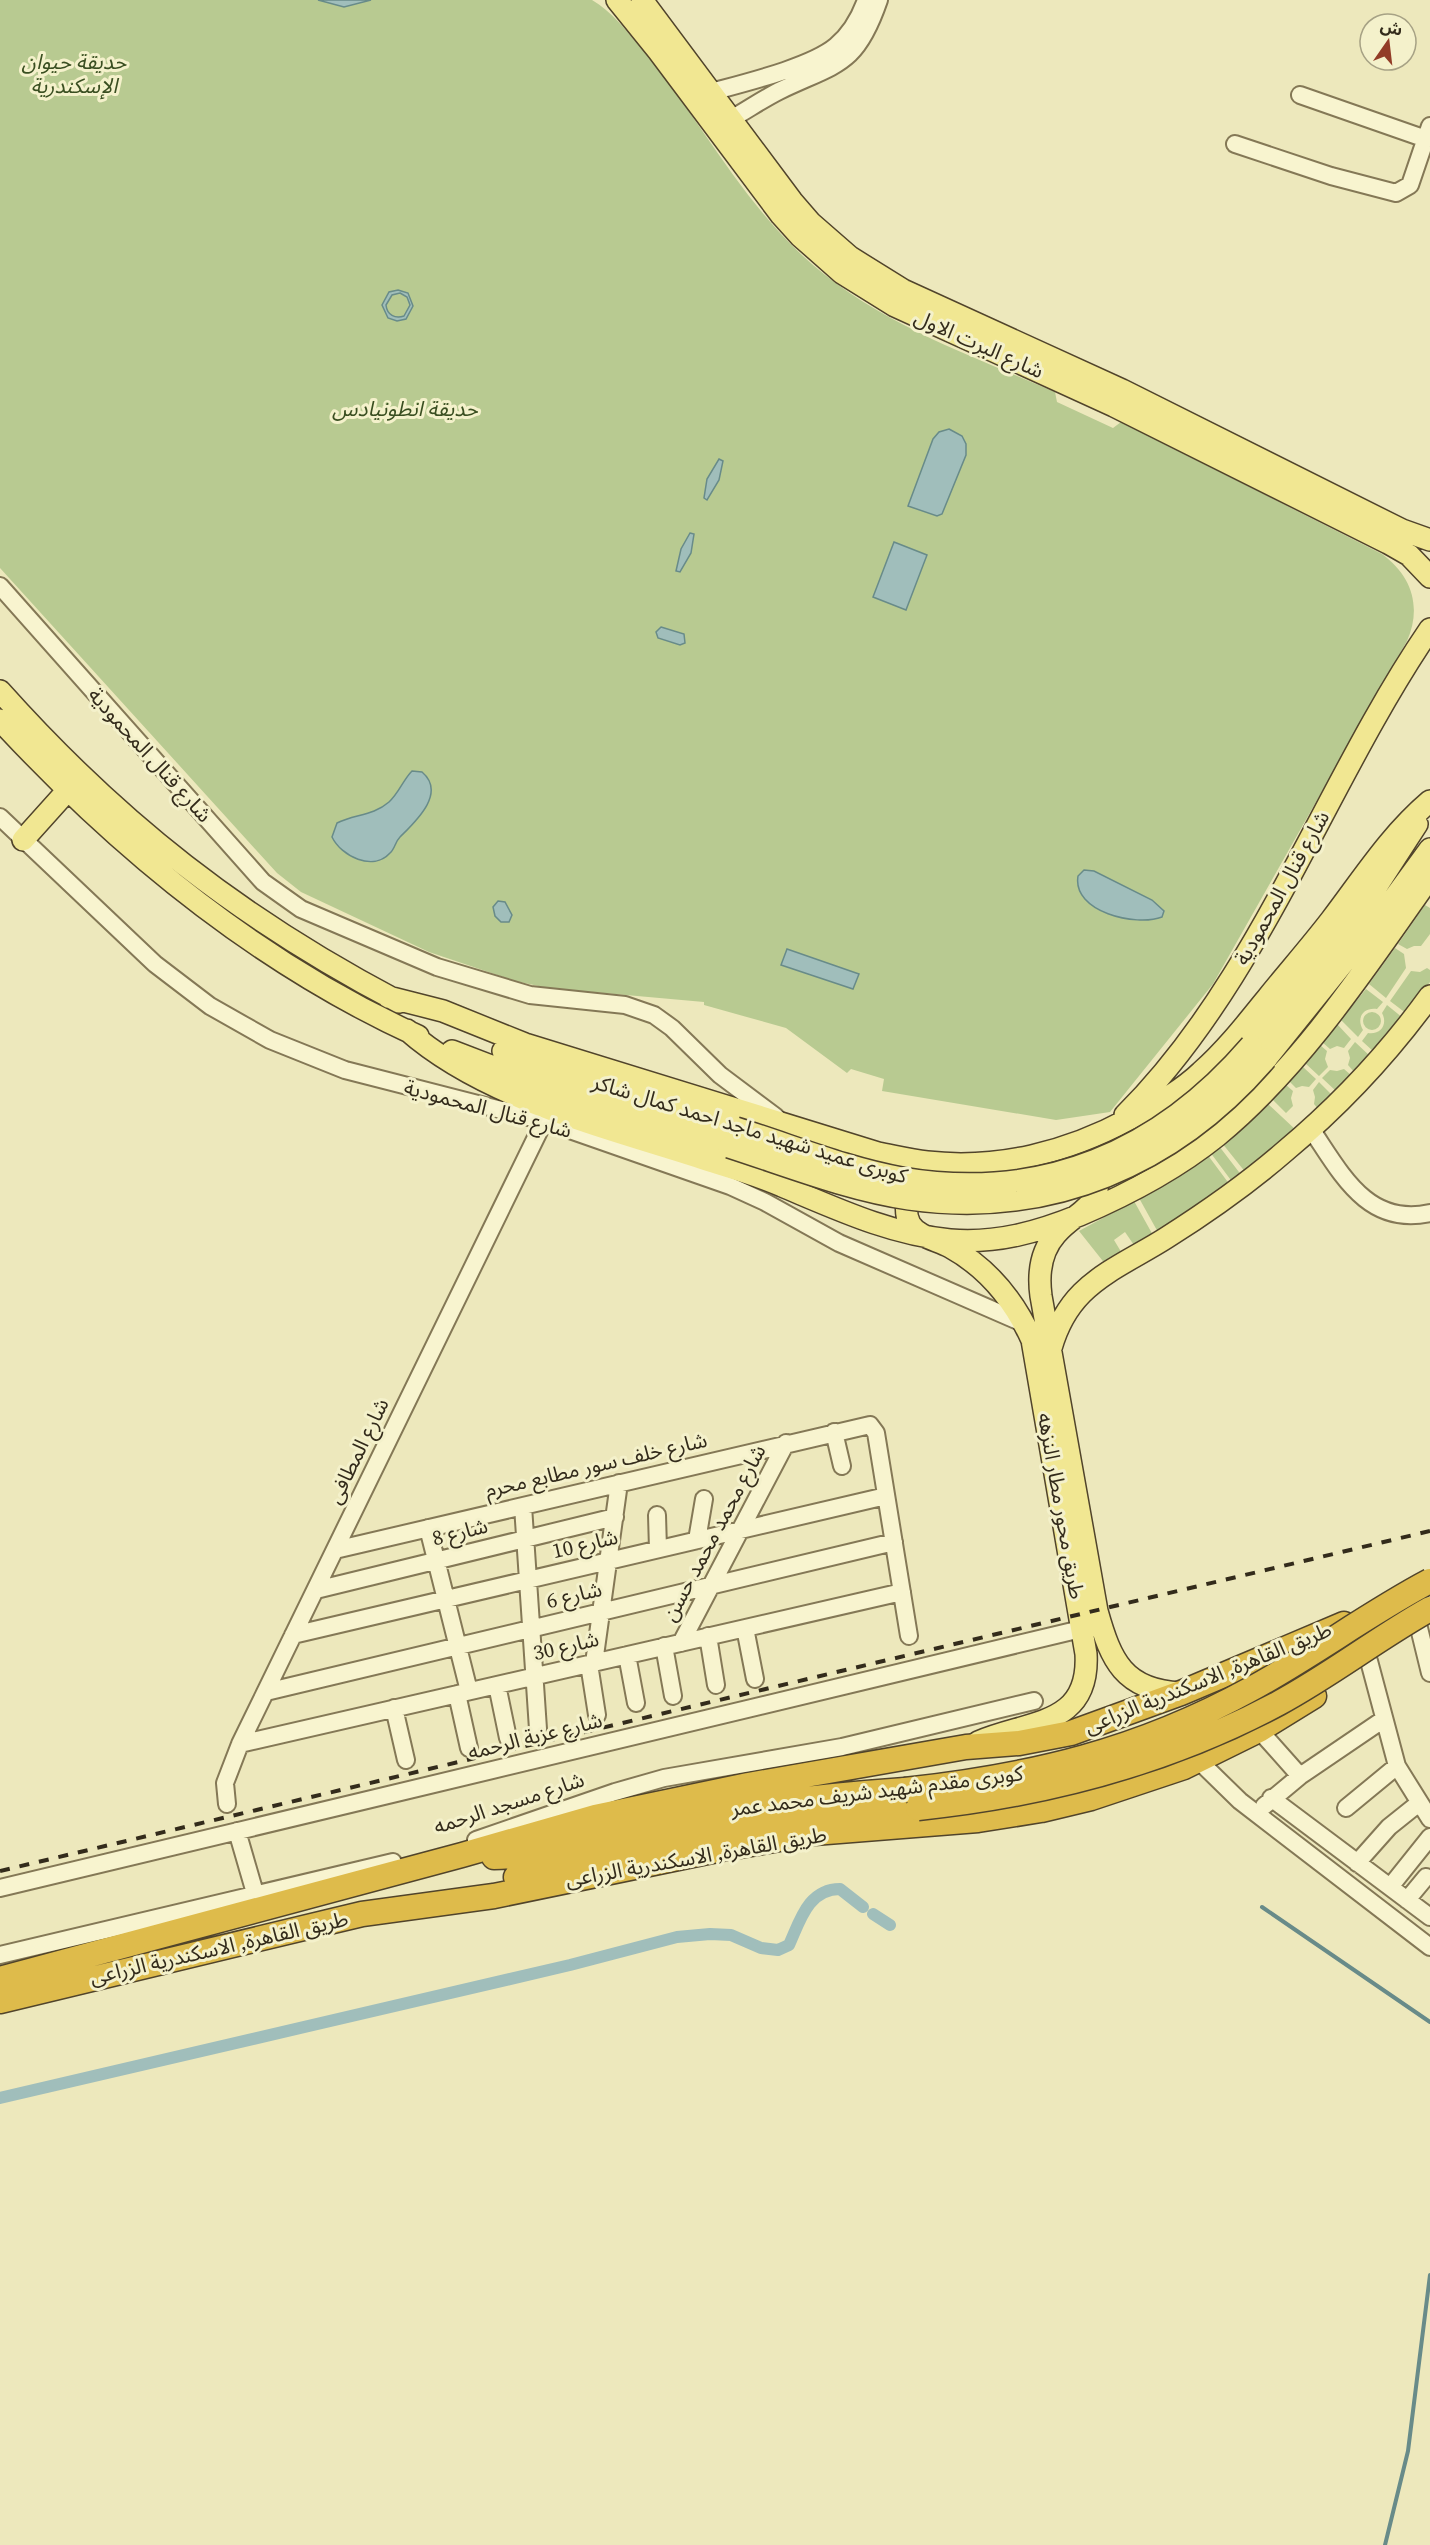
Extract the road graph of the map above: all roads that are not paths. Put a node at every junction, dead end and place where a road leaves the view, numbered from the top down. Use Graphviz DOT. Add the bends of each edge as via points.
graph roads {
  1 [pos="616,0"];
  2 [pos="642,0"];
  3 [pos="866,0"];
  4 [pos="879,0"];
  5 [pos="711,92"];
  6 [pos="1300,95"];
  7 [pos="731,119"];
  8 [pos="1428,133"];
  9 [pos="1235,144"];
  10 [pos="980,335"];
  11 [pos="1208,443"];
  12 [pos="1430,540"];
  13 [pos="1430,577"];
  14 [pos="0,586"];
  15 [pos="1430,630"];
  16 [pos="0,691"];
  17 [pos="0,720"];
  18 [pos="67,791"];
  19 [pos="1430,802"];
  20 [pos="0,817"];
  21 [pos="23,840"];
  22 [pos="1430,849"];
  23 [pos="1428,881"];
  24 [pos="1430,996"];
  25 [pos="388,997"];
  26 [pos="406,1030"];
  27 [pos="1259,1052"];
  28 [pos="544,1121"];
  29 [pos="791,1128"];
  30 [pos="1111,1129"];
  31 [pos="1311,1129"];
  32 [pos="733,1137"];
  33 [pos="1075,1144"];
  34 [pos="878,1153"];
  35 [pos="926,1162"];
  36 [pos="1137,1189"];
  37 [pos="1430,1213"];
  38 [pos="1082,1214"];
  39 [pos="857,1218"];
  40 [pos="927,1236"];
  41 [pos="1025,1324"];
  42 [pos="1051,1349"];
  43 [pos="834,1432"];
  44 [pos="786,1443"];
  45 [pos="842,1466"];
  46 [pos="620,1483"];
  47 [pos="886,1496"];
  48 [pos="704,1499"];
  49 [pos="523,1506"];
  50 [pos="657,1515"];
  51 [pos="615,1517"];
  52 [pos="428,1528"];
  53 [pos="740,1530"];
  54 [pos="525,1539"];
  55 [pos="697,1540"];
  56 [pos="894,1542"];
  57 [pos="335,1550"];
  58 [pos="658,1550"];
  59 [pos="436,1561"];
  60 [pos="608,1561"];
  61 [pos="527,1580"];
  62 [pos="1430,1581"];
  63 [pos="711,1585"];
  64 [pos="1430,1589"];
  65 [pos="316,1590"];
  66 [pos="902,1592"];
  67 [pos="446,1599"];
  68 [pos="601,1612"];
  69 [pos="1426,1620"];
  70 [pos="745,1628"];
  71 [pos="530,1629"];
  72 [pos="1081,1629"];
  73 [pos="293,1635"];
  74 [pos="708,1636"];
  75 [pos="909,1636"];
  76 [pos="672,1645"];
  77 [pos="458,1646"];
  78 [pos="627,1655"];
  79 [pos="1369,1661"];
  80 [pos="591,1663"];
  81 [pos="1255,1664"];
  82 [pos="1430,1673"];
  83 [pos="533,1677"];
  84 [pos="755,1679"];
  85 [pos="497,1685"];
  86 [pos="716,1685"];
  87 [pos="266,1692"];
  88 [pos="463,1693"];
  89 [pos="1181,1693"];
  90 [pos="674,1696"];
  91 [pos="1034,1701"];
  92 [pos="636,1703"];
  93 [pos="394,1708"];
  94 [pos="597,1715"];
  95 [pos="1280,1717"];
  96 [pos="1384,1719"];
  97 [pos="538,1728"];
  98 [pos="1259,1730"];
  99 [pos="508,1738"];
  100 [pos="240,1744"];
  101 [pos="469,1748"];
  102 [pos="966,1748"];
  103 [pos="406,1760"];
  104 [pos="1198,1760"];
  105 [pos="1397,1766"];
  106 [pos="1300,1776"];
  107 [pos="1271,1798"];
  108 [pos="911,1799"];
  109 [pos="1419,1803"];
  110 [pos="227,1804"];
  111 [pos="1346,1808"];
  112 [pos="1256,1814"];
  113 [pos="1430,1819"];
  114 [pos="978,1820"];
  115 [pos="237,1831"];
  116 [pos="1430,1837"];
  117 [pos="462,1855"];
  118 [pos="1357,1863"];
  119 [pos="1426,1877"];
  120 [pos="1390,1887"];
  121 [pos="0,1888"];
  122 [pos="255,1893"];
  123 [pos="1407,1900"];
  124 [pos="421,1905"];
  125 [pos="1427,1910"];
  126 [pos="1430,1947"];
  127 [pos="0,1955"];
  128 [pos="0,1979"];
  129 [pos="0,2001"];
  1 -- 10 [label="main road, شارع البرت الاول" via="800,236 835,267 895,306"];
  2 -- 5 [label="main road, شارع البرت الاول"];
  3 -- 5 [label="street" via="852,28 819,57"];
  4 -- 7 [label="street" via="864,38 848,58"];
  5 -- 7 [label="main road, شارع البرت الاول"];
  6 -- 8 [label="street"];
  7 -- 10 [label="main road, شارع البرت الاول" via="792,201 844,252"];
  8 -- 9 [label="street" via="1410,185 1396,194"];
  10 -- 11 [label="main road, شارع البرت الاول" via="1091,395"];
  11 -- 12 [label="main road, شارع البرت الاول"];
  11 -- 13 [label="main road, شارع البرت الاول" via="1397,548"];
  14 -- 29 [label="street, شارع قنال المحمودية" via="263,882 287,901 454,973 530,995 625,1005 654,1015 737,1089"];
  15 -- 30 [label="main road, شارع قنال المحمودية" via="1384,703 1225,987 1144,1095"];
  16 -- 25 [label="main road" via="86,780 193,873 284,938"];
  17 -- 18 [label="main road"];
  18 -- 21 [label="main road"];
  18 -- 26 [label="main road" via="139,856 216,915 297,969"];
  19 -- 27 [label="main road, كوبرى عميد شهيد ماجد احمد كمال شاكر" via="1384,878"];
  19 -- 30 [label="main road" via="1392,837 1324,929 1217,1057 1165,1100"];
  20 -- 21 [label="street, شارع قنال المحمودية"];
  21 -- 28 [label="street, شارع قنال المحمودية" via="155,964 210,1006 247,1028 295,1052 345,1070"];
  22 -- 27 [label="main road, كوبرى عميد شهيد ماجد احمد كمال شاكر" via="1381,916"];
  23 -- 36 [label="main road" via="1353,985 1261,1095 1215,1137"];
  24 -- 31 [label="main road" via="1386,1052"];
  25 -- 29 [label="main road" via="425,1005 525,1044"];
  25 -- 32 [label="main road, كوبرى عميد شهيد ماجد احمد كمال شاكر" via="464,1034"];
  26 -- 32 [label="main road, كوبرى عميد شهيد ماجد احمد كمال شاكر" via="539,1085"];
  26 -- 39 [label="main road" via="449,1063 501,1089 763,1178"];
  27 -- 32 [label="main road, كوبرى عميد شهيد ماجد احمد كمال شاكر, bridge" via="1224,1104 1154,1155 1101,1179 1038,1197 964,1203 909,1199 849,1185"];
  28 -- 41 [label="street, شارع قنال المحمودية" via="747,1194 839,1243"];
  28 -- 57 [label="street, شارع المطافى"];
  29 -- 34 [label="main road"];
  30 -- 33 [label="main road"];
  30 -- 36 [label="main road" via="1107,1151 1116,1176 1125,1187"];
  31 -- 37 [label="street" via="1365,1200 1396,1214"];
  31 -- 42 [label="main road" via="1226,1197 1083,1291 1060,1323"];
  33 -- 35 [label="main road" via="1008,1160"];
  33 -- 38 [label="main road" via="1094,1160 1099,1177 1095,1194"];
  34 -- 35 [label="main road"];
  34 -- 39 [label="main road" via="889,1161 890,1173 877,1205"];
  35 -- 40 [label="main road" via="914,1174 906,1211 912,1227"];
  36 -- 38 [label="main road"];
  38 -- 40 [label="main road" via="1005,1239 967,1241"];
  38 -- 42 [label="main road, طريق محور مطار النزهه" via="1056,1235 1041,1264 1039,1286"];
  39 -- 40 [label="main road"];
  40 -- 41 [label="main road, طريق محور مطار النزهه" via="985,1271"];
  41 -- 72 [label="main road, طريق محور مطار النزهه" via="1036,1357"];
  42 -- 89 [label="main road, طريق محور مطار النزهه" via="1097,1611 1108,1648 1121,1668 1138,1682 1158,1692"];
  43 -- 44 [label="street, شارع خلف سور مطابع محرم"];
  43 -- 45 [label="street"];
  43 -- 47 [label="street, شارع خلف سور مطابع محرم" via="867,1425 875,1430"];
  44 -- 46 [label="street, شارع خلف سور مطابع محرم"];
  44 -- 53 [label="street, شارع محمد محمد حسن"];
  46 -- 49 [label="street, شارع خلف سور مطابع محرم"];
  46 -- 51 [label="street"];
  47 -- 53 [label="street, شارع 10"];
  47 -- 56 [label="street"];
  48 -- 55 [label="street"];
  49 -- 52 [label="street, شارع خلف سور مطابع محرم"];
  49 -- 54 [label="street"];
  50 -- 58 [label="street"];
  51 -- 54 [label="street, شارع 8"];
  51 -- 60 [label="street"];
  52 -- 57 [label="street, شارع خلف سور مطابع محرم"];
  52 -- 59 [label="street"];
  53 -- 55 [label="street, شارع 10"];
  53 -- 63 [label="street, شارع محمد محمد حسن"];
  54 -- 59 [label="street, شارع 8"];
  54 -- 61 [label="street"];
  55 -- 58 [label="street, شارع 10"];
  56 -- 63 [label="street, شارع 6"];
  56 -- 66 [label="street"];
  57 -- 65 [label="street, شارع المطافى"];
  58 -- 60 [label="street, شارع 10"];
  59 -- 65 [label="street, شارع 8"];
  59 -- 67 [label="street"];
  60 -- 61 [label="street, شارع 10"];
  60 -- 68 [label="street"];
  61 -- 67 [label="street, شارع 10"];
  61 -- 71 [label="street"];
  62 -- 108 [label="highway, كوبرى مقدم شهيد شريف محمد عمر, bridge" via="1253,1688 1151,1736 1047,1768"];
  63 -- 68 [label="street, شارع 6"];
  63 -- 76 [label="street, شارع محمد محمد حسن"];
  64 -- 81 [label="highway, طريق القاهرة, الاسكندرية الزراعى"];
  65 -- 73 [label="street, شارع المطافى"];
  66 -- 70 [label="street, شارع 30"];
  66 -- 75 [label="street"];
  67 -- 73 [label="street, شارع 10"];
  67 -- 77 [label="street"];
  68 -- 71 [label="street, شارع 6"];
  68 -- 80 [label="street"];
  69 -- 79 [label="highway, طريق القاهرة, الاسكندرية الزراعى"];
  69 -- 82 [label="street"];
  69 -- 108 [label="highway, كوبرى مقدم شهيد شريف محمد عمر, bridge" via="1280,1702 1177,1750 1038,1791 992,1799"];
  70 -- 74 [label="street, شارع 30"];
  70 -- 84 [label="street"];
  71 -- 77 [label="street, شارع 6"];
  71 -- 83 [label="street"];
  72 -- 102 [label="main road, طريق محور مطار النزهه" via="1086,1675 1081,1693 1071,1705 1044,1721"];
  72 -- 115 [label="street, شارع عزبة الرحمه"];
  73 -- 87 [label="street, شارع المطافى"];
  74 -- 76 [label="street, شارع 30"];
  74 -- 86 [label="street"];
  76 -- 78 [label="street, شارع 30"];
  76 -- 90 [label="street"];
  77 -- 87 [label="street, شارع 6"];
  77 -- 88 [label="street"];
  78 -- 80 [label="street, شارع 30"];
  78 -- 92 [label="street"];
  79 -- 95 [label="highway, طريق القاهرة, الاسكندرية الزراعى"];
  79 -- 96 [label="street"];
  80 -- 83 [label="street, شارع 30"];
  80 -- 94 [label="street"];
  81 -- 89 [label="highway, طريق القاهرة, الاسكندرية الزراعى"];
  81 -- 95 [label="highway" via="1281,1684 1284,1695"];
  83 -- 85 [label="street, شارع 30"];
  83 -- 97 [label="street"];
  85 -- 88 [label="street, شارع 30"];
  85 -- 99 [label="street"];
  87 -- 100 [label="street, شارع المطافى"];
  88 -- 93 [label="street, شارع 30"];
  88 -- 101 [label="street"];
  89 -- 102 [label="highway, طريق القاهرة, الاسكندرية الزراعى" via="1071,1732 1019,1743"];
  91 -- 122 [label="street, شارع مسجد الرحمه" via="842,1747 664,1778 461,1846"];
  93 -- 100 [label="street, شارع 30"];
  93 -- 103 [label="street"];
  95 -- 98 [label="highway, طريق القاهرة, الاسكندرية الزراعى"];
  96 -- 105 [label="street"];
  96 -- 106 [label="street"];
  98 -- 104 [label="highway, طريق القاهرة, الاسكندرية الزراعى"];
  98 -- 106 [label="street"];
  100 -- 110 [label="street, شارع المطافى" via="225,1783"];
  102 -- 114 [label="highway" via="950,1765 947,1788 958,1809"];
  102 -- 117 [label="highway, طريق القاهرة, الاسكندرية الزراعى" via="747,1785 595,1816"];
  104 -- 112 [label="street"];
  104 -- 114 [label="highway, طريق القاهرة, الاسكندرية الزراعى" via="1091,1798"];
  105 -- 109 [label="street"];
  105 -- 111 [label="street"];
  106 -- 107 [label="street"];
  107 -- 112 [label="street"];
  107 -- 118 [label="street"];
  108 -- 117 [label="highway, كوبرى مقدم شهيد شريف محمد عمر" via="816,1797 636,1826 517,1856"];
  108 -- 124 [label="highway, كوبرى مقدم شهيد شريف محمد عمر" via="730,1829 549,1867"];
  109 -- 113 [label="street"];
  109 -- 118 [label="street" via="1389,1827"];
  112 -- 126 [label="street"];
  114 -- 124 [label="highway, طريق القاهرة, الاسكندرية الزراعى" via="814,1833 494,1896"];
  115 -- 121 [label="street, شارع عزبة الرحمه"];
  115 -- 122 [label="street"];
  116 -- 120 [label="street"];
  117 -- 128 [label="highway, طريق القاهرة, الاسكندرية الزراعى"];
  118 -- 120 [label="street"];
  119 -- 123 [label="street"];
  120 -- 123 [label="street"];
  122 -- 127 [label="street, شارع مسجد الرحمه"];
  123 -- 125 [label="street"];
  124 -- 129 [label="highway, طريق القاهرة, الاسكندرية الزراعى" via="362,1914"];
}
